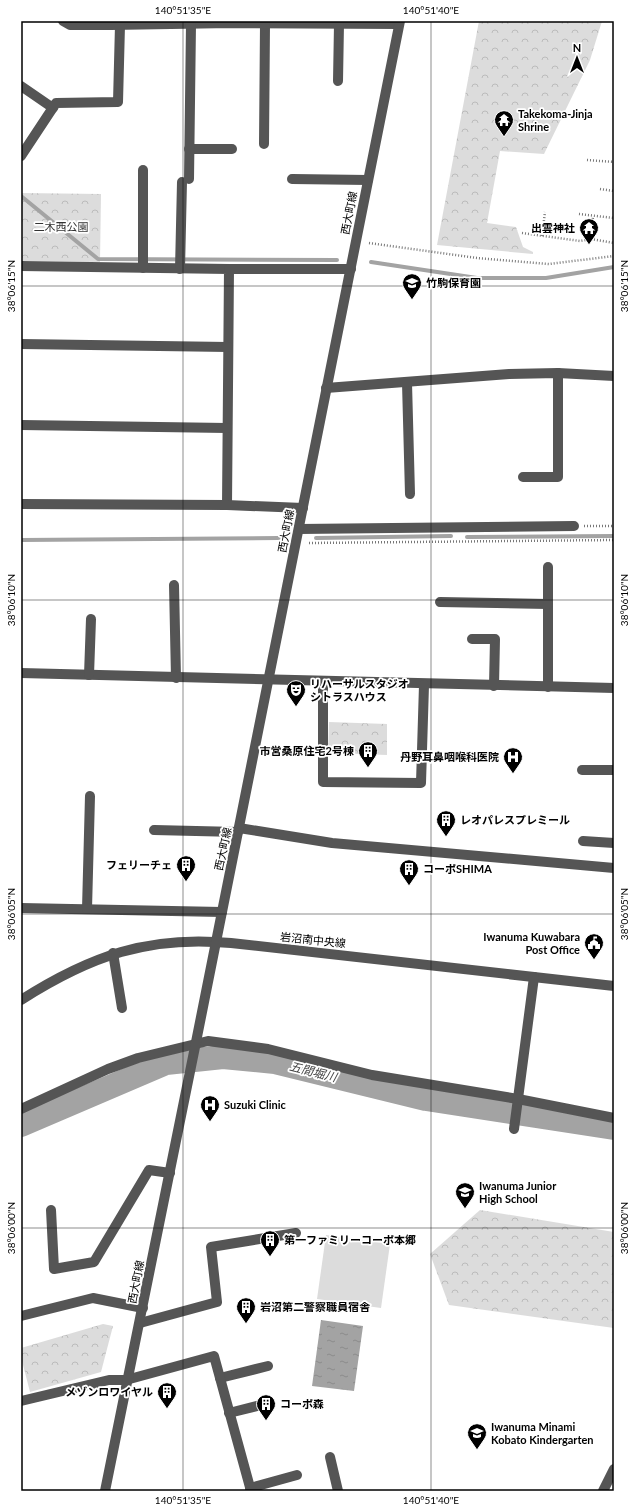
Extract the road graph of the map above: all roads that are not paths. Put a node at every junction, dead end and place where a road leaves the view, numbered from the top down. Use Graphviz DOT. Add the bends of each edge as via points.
graph roads {
  1 [pos="63,21"];
  2 [pos="231,22"];
  3 [pos="303,22"];
  4 [pos="399,23"];
  5 [pos="114,24"];
  6 [pos="191,24"];
  7 [pos="265,24"];
  8 [pos="339,24"];
  9 [pos="338,81"];
  10 [pos="21,86"];
  11 [pos="53,108"];
  12 [pos="264,144"];
  13 [pos="189,148"];
  14 [pos="232,149"];
  15 [pos="21,156"];
  16 [pos="143,170"];
  17 [pos="292,179"];
  18 [pos="368,180"];
  19 [pos="180,262"];
  20 [pos="142,265"];
  21 [pos="21,266"];
  22 [pos="229,269"];
  23 [pos="351,269"];
  24 [pos="21,344"];
  25 [pos="228,347"];
  26 [pos="558,373"];
  27 [pos="614,376"];
  28 [pos="407,383"];
  29 [pos="326,388"];
  30 [pos="21,425"];
  31 [pos="227,428"];
  32 [pos="523,478"];
  33 [pos="410,494"];
  34 [pos="21,504"];
  35 [pos="227,505"];
  36 [pos="303,508"];
  37 [pos="574,526"];
  38 [pos="299,529"];
  39 [pos="548,567"];
  40 [pos="174,585"];
  41 [pos="440,602"];
  42 [pos="548,604"];
  43 [pos="91,619"];
  44 [pos="472,638"];
  45 [pos="21,673"];
  46 [pos="89,675"];
  47 [pos="176,678"];
  48 [pos="268,680"];
  49 [pos="323,682"];
  50 [pos="424,685"];
  51 [pos="494,686"];
  52 [pos="548,687"];
  53 [pos="614,688"];
  54 [pos="582,770"];
  55 [pos="614,770"];
  56 [pos="90,796"];
  57 [pos="154,830"];
  58 [pos="239,830"];
  59 [pos="583,841"];
  60 [pos="614,843"];
  61 [pos="614,868"];
  62 [pos="21,908"];
  63 [pos="87,909"];
  64 [pos="222,912"];
  65 [pos="216,942"];
  66 [pos="113,953"];
  67 [pos="534,976"];
  68 [pos="614,986"];
  69 [pos="21,1000"];
  70 [pos="122,1008"];
  71 [pos="196,1044"];
  72 [pos="517,1101"];
  73 [pos="21,1109"];
  74 [pos="614,1118"];
  75 [pos="514,1128"];
  76 [pos="170,1173"];
  77 [pos="51,1210"];
  78 [pos="296,1233"];
  79 [pos="143,1308"];
  80 [pos="21,1316"];
  81 [pos="140,1323"];
  82 [pos="268,1366"];
  83 [pos="220,1378"];
  84 [pos="126,1380"];
  85 [pos="21,1401"];
  86 [pos="269,1403"];
  87 [pos="230,1412"];
  88 [pos="330,1457"];
  89 [pos="614,1469"];
  90 [pos="297,1475"];
  91 [pos="250,1489"];
  92 [pos="105,1491"];
  93 [pos="338,1491"];
  94 [pos="603,1491"];
  1 -- 5 [label="street" via="70,25"];
  2 -- 6 [label="street"];
  2 -- 7 [label="street"];
  3 -- 7 [label="street"];
  3 -- 8 [label="street"];
  4 -- 8 [label="street"];
  4 -- 18 [label="street, 西大町線"];
  5 -- 6 [label="street"];
  5 -- 11 [label="street" via="118,102 56,103"];
  6 -- 13 [label="street"];
  7 -- 12 [label="street"];
  8 -- 9 [label="street"];
  10 -- 11 [label="street"];
  11 -- 15 [label="street"];
  13 -- 14 [label="street"];
  13 -- 19 [label="street"];
  16 -- 20 [label="street"];
  17 -- 18 [label="street"];
  18 -- 23 [label="street, 西大町線"];
  19 -- 20 [label="street"];
  19 -- 22 [label="street"];
  20 -- 21 [label="street"];
  22 -- 23 [label="street"];
  22 -- 25 [label="street"];
  23 -- 29 [label="street, 西大町線"];
  24 -- 25 [label="street"];
  25 -- 31 [label="street"];
  26 -- 27 [label="street"];
  26 -- 28 [label="street" via="509,374"];
  26 -- 32 [label="street" via="558,477"];
  28 -- 29 [label="street"];
  28 -- 33 [label="street"];
  29 -- 36 [label="street, 西大町線"];
  30 -- 31 [label="street"];
  31 -- 35 [label="street"];
  34 -- 35 [label="street"];
  35 -- 36 [label="street"];
  36 -- 38 [label="street, 西大町線"];
  37 -- 38 [label="street"];
  38 -- 48 [label="street, 西大町線"];
  39 -- 42 [label="street"];
  40 -- 47 [label="street"];
  41 -- 42 [label="street"];
  42 -- 52 [label="street"];
  43 -- 46 [label="street"];
  44 -- 51 [label="street" via="495,638"];
  45 -- 46 [label="street"];
  46 -- 47 [label="street"];
  47 -- 48 [label="street"];
  48 -- 49 [label="street"];
  48 -- 58 [label="street, 西大町線"];
  49 -- 50 [label="street"];
  49 -- 50 [label="street" via="323,782 421,783"];
  50 -- 51 [label="street"];
  51 -- 52 [label="street"];
  52 -- 53 [label="street"];
  54 -- 55 [label="street"];
  56 -- 63 [label="street"];
  57 -- 58 [label="street"];
  58 -- 61 [label="street" via="332,842"];
  58 -- 64 [label="street, 西大町線"];
  59 -- 60 [label="street"];
  62 -- 63 [label="street"];
  63 -- 64 [label="street"];
  64 -- 65 [label="street, 西大町線"];
  65 -- 66 [label="street, 岩沼南中央線" via="182,941 143,945"];
  65 -- 67 [label="street, 岩沼南中央線"];
  65 -- 71 [label="street, 西大町線"];
  66 -- 69 [label="street, 岩沼南中央線" via="81,965"];
  66 -- 70 [label="street"];
  67 -- 68 [label="street, 岩沼南中央線"];
  67 -- 72 [label="street"];
  71 -- 72 [label="street" via="208,1041 268,1049 372,1075"];
  71 -- 73 [label="street" via="138,1058 108,1069"];
  71 -- 76 [label="street, 西大町線"];
  72 -- 74 [label="street"];
  72 -- 75 [label="street"];
  76 -- 77 [label="street" via="149,1170 94,1262 54,1269"];
  76 -- 79 [label="street, 西大町線"];
  78 -- 81 [label="street" via="211,1247 217,1302"];
  79 -- 80 [label="street" via="93,1298"];
  79 -- 81 [label="street, 西大町線"];
  81 -- 84 [label="street, 西大町線"];
  82 -- 83 [label="street"];
  83 -- 84 [label="street" via="214,1356"];
  83 -- 87 [label="street"];
  84 -- 85 [label="street" via="109,1380"];
  84 -- 92 [label="street, 西大町線"];
  86 -- 87 [label="street"];
  87 -- 91 [label="street"];
  88 -- 93 [label="street"];
  89 -- 94 [label="street"];
  90 -- 91 [label="street"];
}
